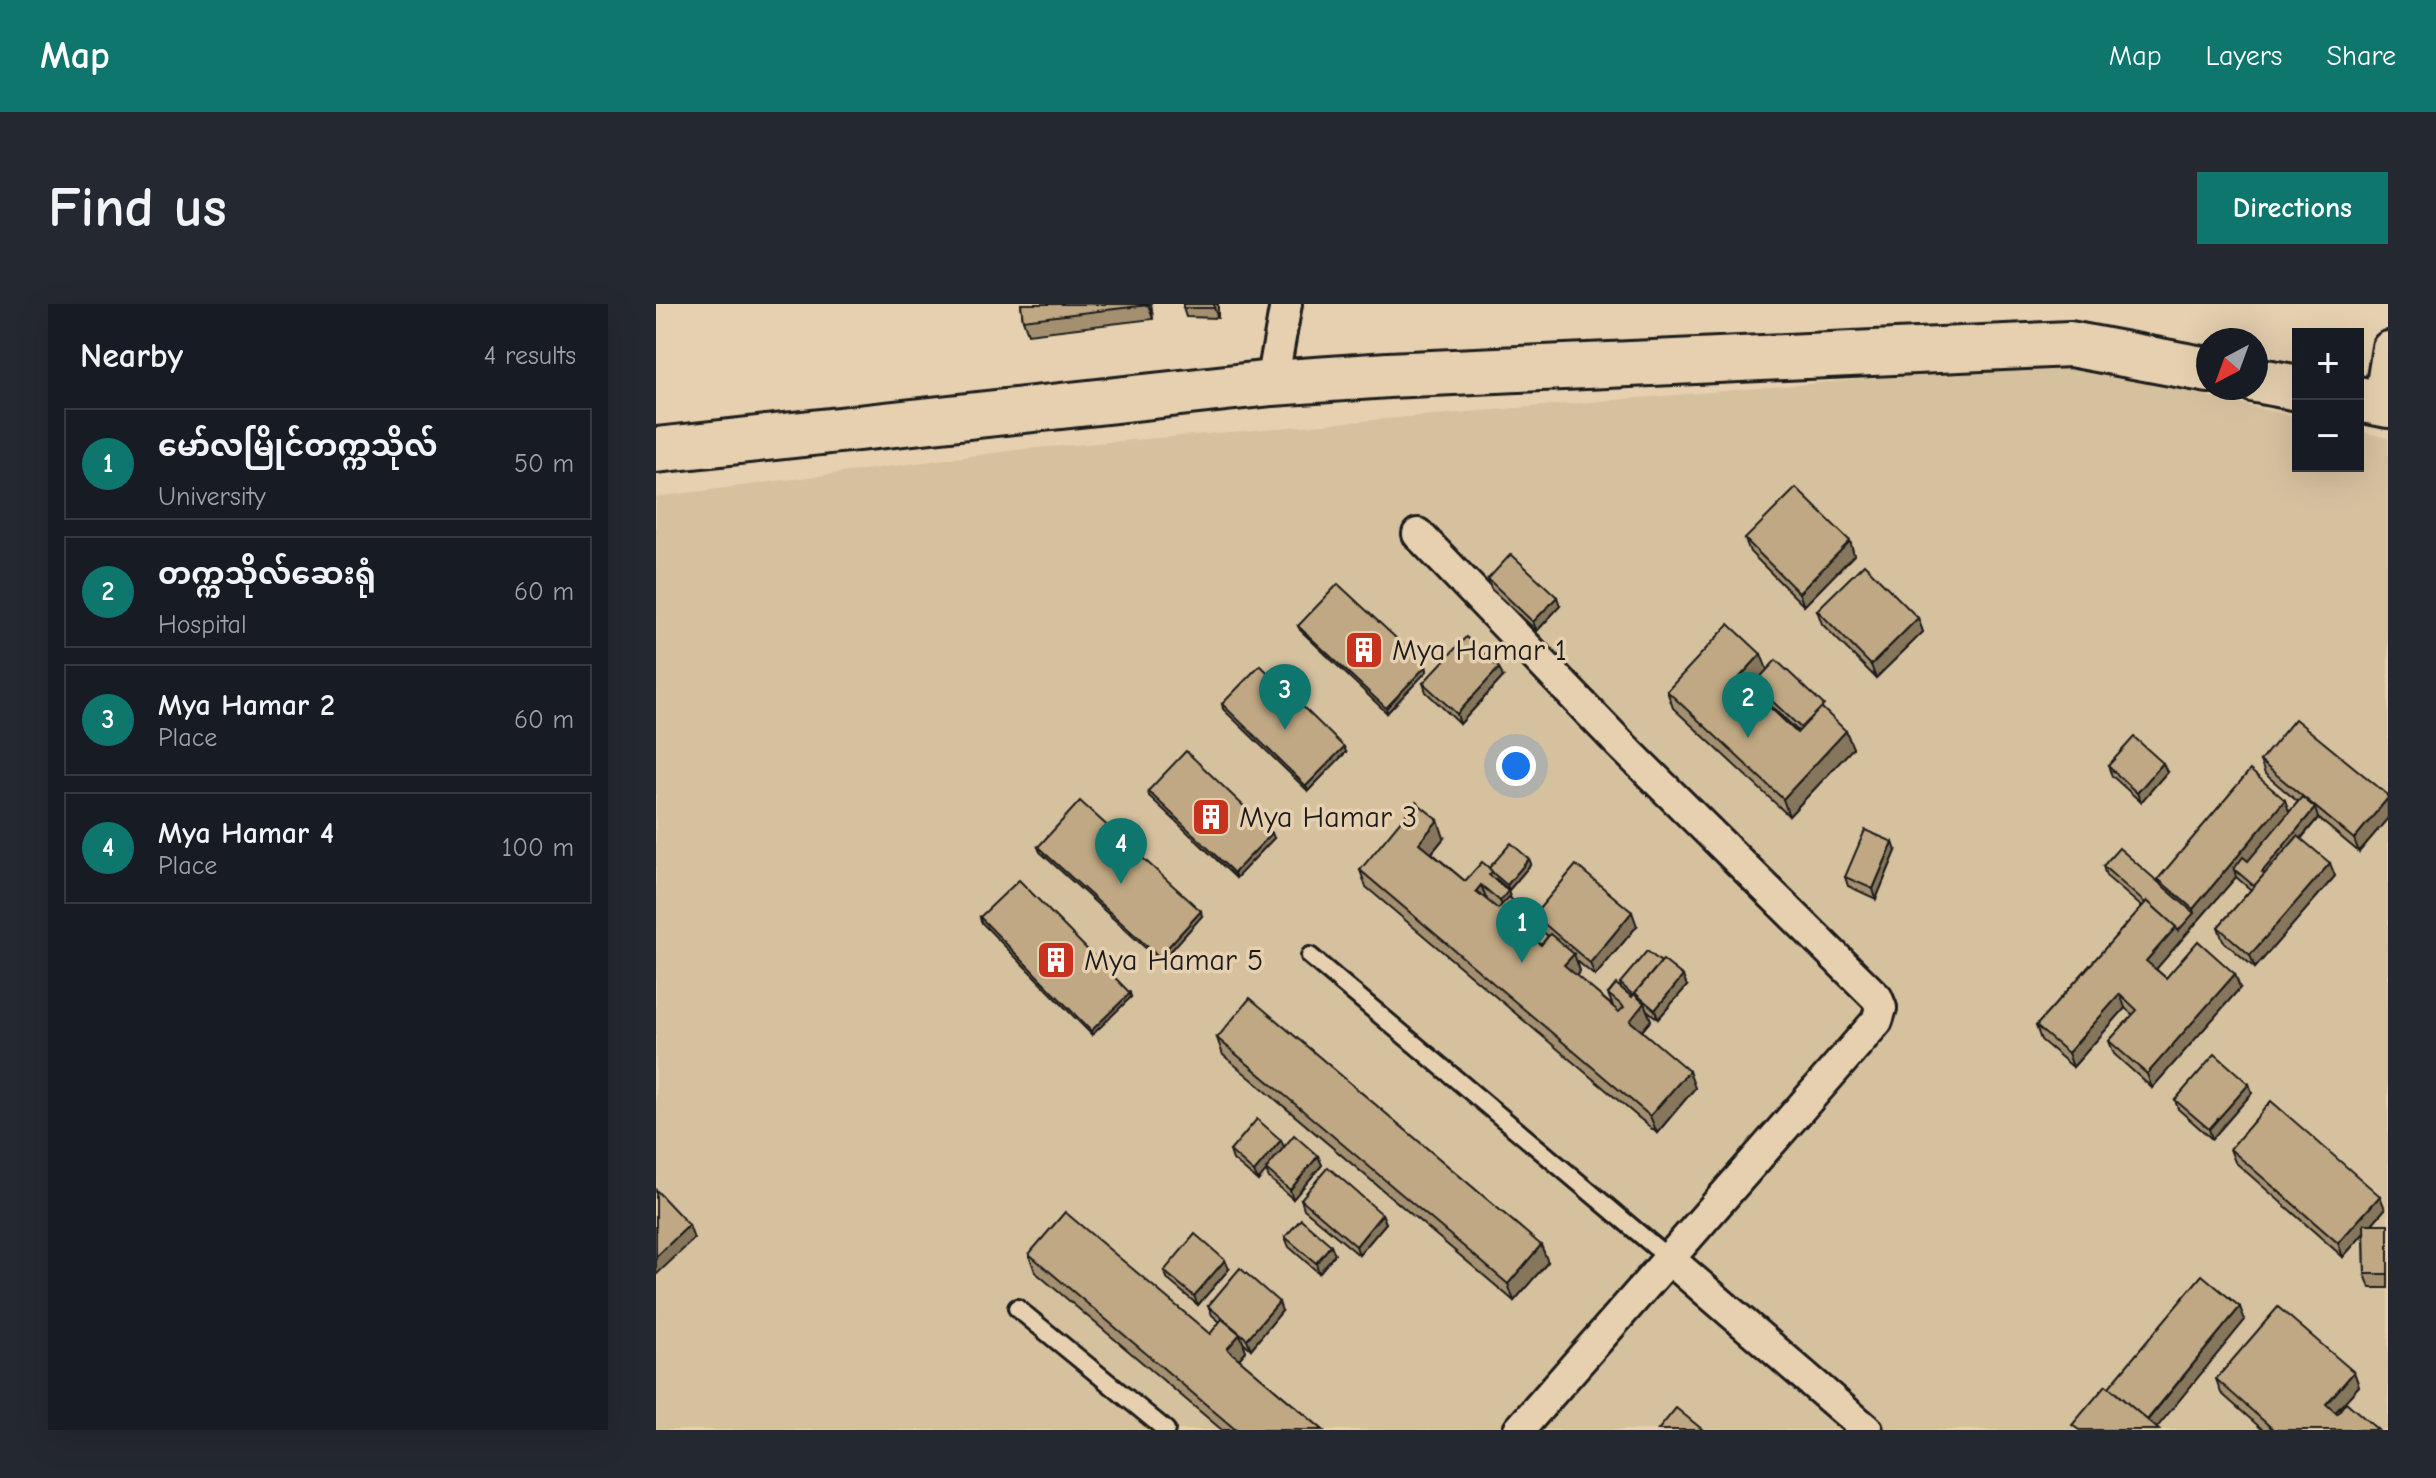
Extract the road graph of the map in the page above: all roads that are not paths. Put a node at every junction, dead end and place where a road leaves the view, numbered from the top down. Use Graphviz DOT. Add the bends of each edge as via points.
graph roads {
  1 [pos="1286,304"];
  2 [pos="2388,347"];
  3 [pos="2196,368"];
  4 [pos="2268,382"];
  5 [pos="1272,383"];
  6 [pos="2292,387"];
  7 [pos="2375,402"];
  8 [pos="656,450"];
  9 [pos="1418,534"];
  10 [pos="1310,956"];
  11 [pos="1667,1257"];
  12 [pos="1017,1308"];
  13 [pos="1166,1430"];
  14 [pos="1519,1430"];
  15 [pos="1867,1430"];
  1 -- 5 [label="street"];
  2 -- 7 [label="street"];
  3 -- 5 [label="main road" via="2070,344"];
  4 -- 6 [label="main road"];
  5 -- 8 [label="main road"];
  9 -- 11 [label="street" via="1622,746 1877,998 1881,1008 1877,1021"];
  10 -- 11 [label="lane"];
  11 -- 14 [label="street"];
  11 -- 15 [label="street"];
  12 -- 13 [label="lane"];
}
